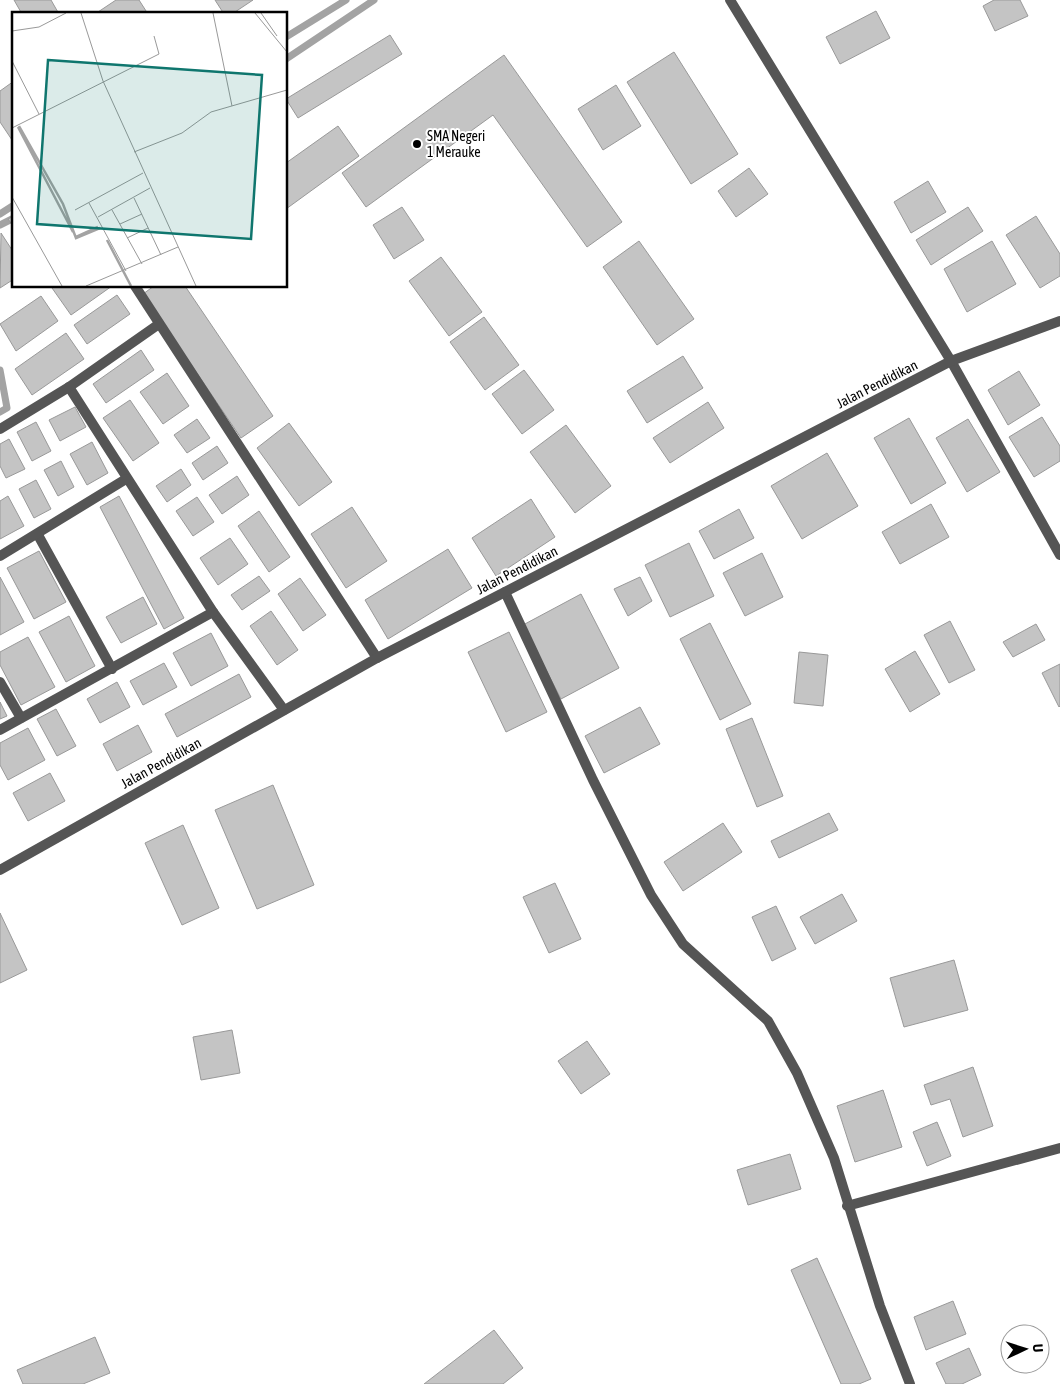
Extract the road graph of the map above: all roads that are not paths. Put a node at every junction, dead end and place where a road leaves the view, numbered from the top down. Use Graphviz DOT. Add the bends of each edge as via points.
graph roads {
  1 [pos="730,0"];
  2 [pos="135,288"];
  3 [pos="1060,320"];
  4 [pos="159,324"];
  5 [pos="951,361"];
  6 [pos="69,387"];
  7 [pos="0,429"];
  8 [pos="126,479"];
  9 [pos="38,535"];
  10 [pos="1060,555"];
  11 [pos="0,556"];
  12 [pos="505,592"];
  13 [pos="213,612"];
  14 [pos="377,658"];
  15 [pos="112,669"];
  16 [pos="0,682"];
  17 [pos="284,710"];
  18 [pos="21,718"];
  19 [pos="0,730"];
  20 [pos="0,870"];
  21 [pos="1060,1148"];
  22 [pos="847,1206"];
  23 [pos="910,1384"];
  1 -- 5 [label="street"];
  2 -- 4 [label="street"];
  3 -- 5 [label="street, Jalan Pendidikan"];
  4 -- 6 [label="street"];
  4 -- 14 [label="street"];
  5 -- 10 [label="street"];
  5 -- 12 [label="street, Jalan Pendidikan"];
  6 -- 7 [label="street"];
  6 -- 8 [label="street"];
  8 -- 9 [label="street"];
  8 -- 13 [label="street"];
  9 -- 11 [label="street"];
  9 -- 15 [label="street"];
  12 -- 14 [label="street, Jalan Pendidikan"];
  12 -- 22 [label="street" via="650,895 683,944 768,1021 781,1042 798,1073 834,1158"];
  13 -- 15 [label="street"];
  13 -- 17 [label="street"];
  14 -- 17 [label="street, Jalan Pendidikan"];
  15 -- 18 [label="street"];
  16 -- 18 [label="street"];
  17 -- 20 [label="street, Jalan Pendidikan"];
  18 -- 19 [label="street"];
  21 -- 22 [label="street"];
  22 -- 23 [label="street"];
}
